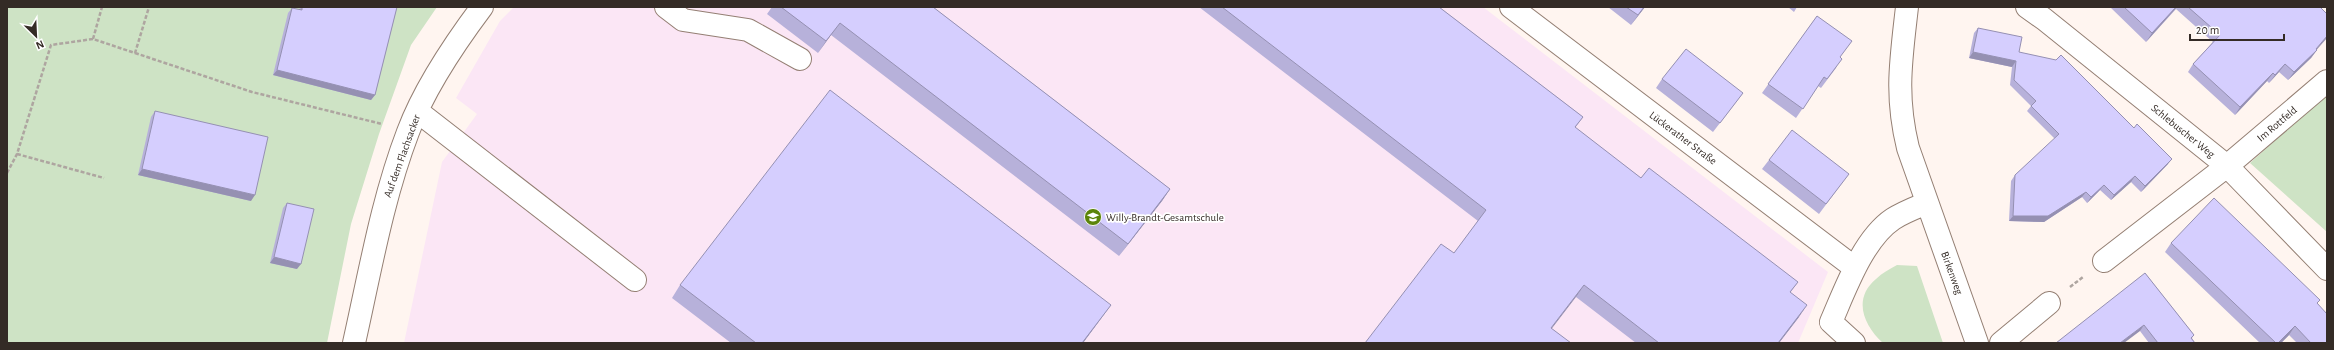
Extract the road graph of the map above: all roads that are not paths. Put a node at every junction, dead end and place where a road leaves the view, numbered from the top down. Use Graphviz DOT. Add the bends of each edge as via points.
graph roads {
  1 [pos="482,7"];
  2 [pos="666,7"];
  3 [pos="1511,7"];
  4 [pos="1907,7"];
  5 [pos="2027,7"];
  6 [pos="800,60"];
  7 [pos="2327,81"];
  8 [pos="417,111"];
  9 [pos="2227,166"];
  10 [pos="1927,203"];
  11 [pos="2104,261"];
  12 [pos="1855,268"];
  13 [pos="2327,269"];
  14 [pos="635,280"];
  15 [pos="2049,303"];
  16 [pos="354,343"];
  17 [pos="1854,343"];
  18 [pos="1977,343"];
  19 [pos="2001,343"];
  1 -- 8 [label="street, Auf dem Flachsacker" via="447,58"];
  2 -- 6 [label="street" via="682,20 748,30"];
  3 -- 12 [label="street, Lückerather Straße"];
  4 -- 10 [label="street, Birkenweg" via="1899,79 1900,105 1908,148"];
  5 -- 9 [label="street, Schlebuscher Weg"];
  7 -- 9 [label="street, Im Rottfeld"];
  8 -- 14 [label="street"];
  8 -- 16 [label="street, Auf dem Flachsacker" via="388,188"];
  9 -- 11 [label="street, Im Rottfeld"];
  9 -- 13 [label="street, Schlebuscher Weg"];
  10 -- 12 [label="street" via="1892,220 1876,236"];
  10 -- 18 [label="street, Birkenweg"];
  12 -- 17 [label="street" via="1830,322"];
  15 -- 19 [label="street"];
}
